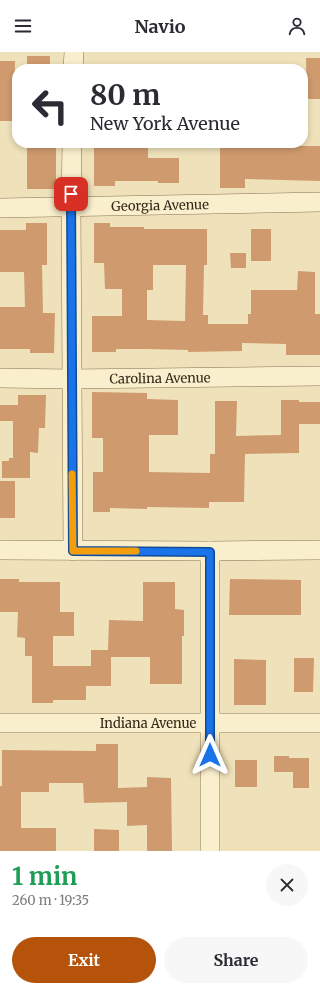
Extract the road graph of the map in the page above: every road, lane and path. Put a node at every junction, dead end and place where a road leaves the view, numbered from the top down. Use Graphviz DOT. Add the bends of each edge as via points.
graph roads {
  1 [pos="74,52"];
  2 [pos="73,64"];
  3 [pos="72,148"];
  4 [pos="320,202"];
  5 [pos="71,207"];
  6 [pos="0,208"];
  7 [pos="320,376"];
  8 [pos="0,378"];
  9 [pos="71,379"];
  10 [pos="0,550"];
  11 [pos="320,550"];
  12 [pos="73,551"];
  13 [pos="210,552"];
  14 [pos="0,723"];
  15 [pos="320,723"];
  16 [pos="211,724"];
  17 [pos="210,851"];
  1 -- 2 [label="street"];
  3 -- 5 [label="street"];
  4 -- 5 [label="street, Georgia Avenue"];
  5 -- 6 [label="street, Georgia Avenue"];
  5 -- 9 [label="street"];
  7 -- 9 [label="street, Carolina Avenue"];
  8 -- 9 [label="street, Carolina Avenue"];
  9 -- 12 [label="street"];
  10 -- 12 [label="street"];
  11 -- 13 [label="street"];
  12 -- 13 [label="street"];
  13 -- 16 [label="street"];
  14 -- 16 [label="street, Indiana Avenue"];
  15 -- 16 [label="street, Indiana Avenue"];
  16 -- 17 [label="street"];
}
